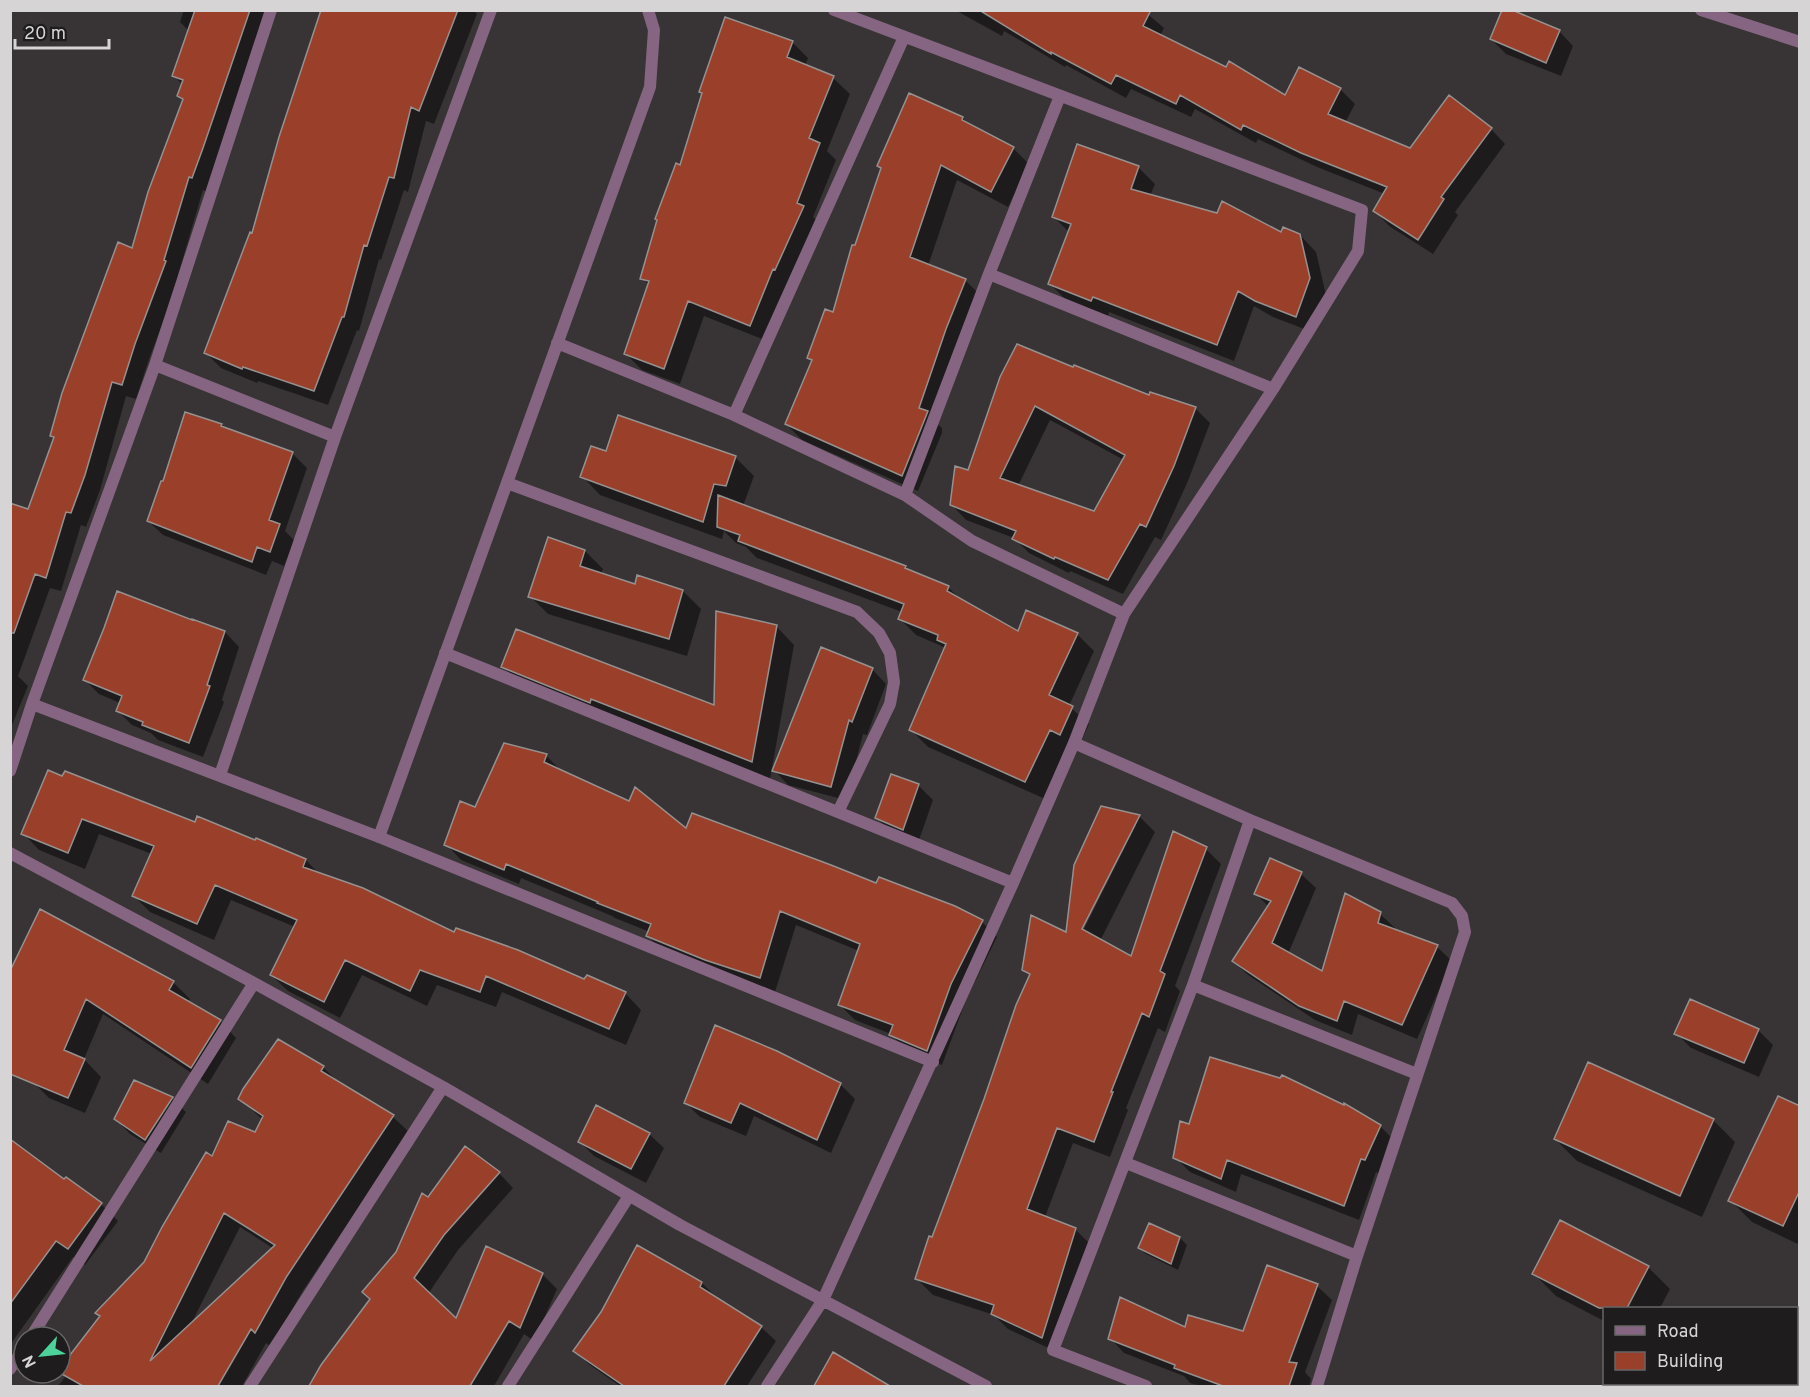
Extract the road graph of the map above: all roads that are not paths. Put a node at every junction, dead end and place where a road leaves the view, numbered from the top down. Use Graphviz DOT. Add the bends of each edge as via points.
graph roads {
  1 [pos="271,10"];
  2 [pos="491,10"];
  3 [pos="648,10"];
  4 [pos="834,10"];
  5 [pos="1701,10"];
  6 [pos="904,37"];
  7 [pos="1800,42"];
  8 [pos="1059,96"];
  9 [pos="989,274"];
  10 [pos="557,343"];
  11 [pos="155,365"];
  12 [pos="1272,389"];
  13 [pos="734,415"];
  14 [pos="335,436"];
  15 [pos="507,483"];
  16 [pos="905,495"];
  17 [pos="1124,614"];
  18 [pos="445,653"];
  19 [pos="32,704"];
  20 [pos="1074,743"];
  21 [pos="10,771"];
  22 [pos="220,775"];
  23 [pos="838,812"];
  24 [pos="1250,820"];
  25 [pos="379,837"];
  26 [pos="10,853"];
  27 [pos="1013,883"];
  28 [pos="254,983"];
  29 [pos="1193,985"];
  30 [pos="933,1062"];
  31 [pos="1417,1074"];
  32 [pos="443,1087"];
  33 [pos="1126,1163"];
  34 [pos="629,1196"];
  35 [pos="1357,1256"];
  36 [pos="823,1300"];
  37 [pos="39,1325"];
  38 [pos="250,1386"];
  39 [pos="508,1386"];
  40 [pos="767,1386"];
  41 [pos="986,1386"];
  42 [pos="1146,1386"];
  43 [pos="1317,1386"];
  1 -- 11 [label="street"];
  2 -- 14 [label="street"];
  3 -- 10 [label="street" via="654,30 650,87"];
  4 -- 6 [label="street"];
  5 -- 7 [label="street"];
  6 -- 8 [label="street"];
  6 -- 13 [label="street"];
  8 -- 9 [label="street"];
  8 -- 12 [label="street" via="1362,210 1358,250"];
  9 -- 12 [label="street"];
  9 -- 16 [label="street"];
  10 -- 13 [label="street"];
  10 -- 15 [label="street"];
  11 -- 14 [label="street"];
  11 -- 19 [label="street"];
  12 -- 17 [label="street"];
  13 -- 16 [label="street"];
  14 -- 22 [label="street"];
  15 -- 18 [label="street"];
  15 -- 23 [label="street" via="857,612 879,633 890,653 894,681 890,704"];
  16 -- 17 [label="street" via="972,541"];
  17 -- 20 [label="street"];
  18 -- 23 [label="street"];
  18 -- 25 [label="street"];
  19 -- 21 [label="street"];
  19 -- 22 [label="street"];
  20 -- 24 [label="street"];
  20 -- 27 [label="street"];
  22 -- 25 [label="street"];
  23 -- 27 [label="street"];
  24 -- 29 [label="street"];
  24 -- 31 [label="street" via="1452,903 1462,916 1465,932"];
  25 -- 30 [label="street"];
  26 -- 28 [label="street"];
  27 -- 30 [label="street"];
  28 -- 32 [label="street"];
  28 -- 37 [label="street"];
  29 -- 31 [label="street"];
  29 -- 33 [label="street"];
  30 -- 36 [label="street"];
  31 -- 35 [label="street"];
  32 -- 34 [label="street"];
  32 -- 38 [label="street"];
  33 -- 35 [label="street"];
  33 -- 42 [label="street" via="1053,1350"];
  34 -- 36 [label="street"];
  34 -- 39 [label="street"];
  35 -- 43 [label="street"];
  36 -- 40 [label="street"];
  36 -- 41 [label="street"];
}
